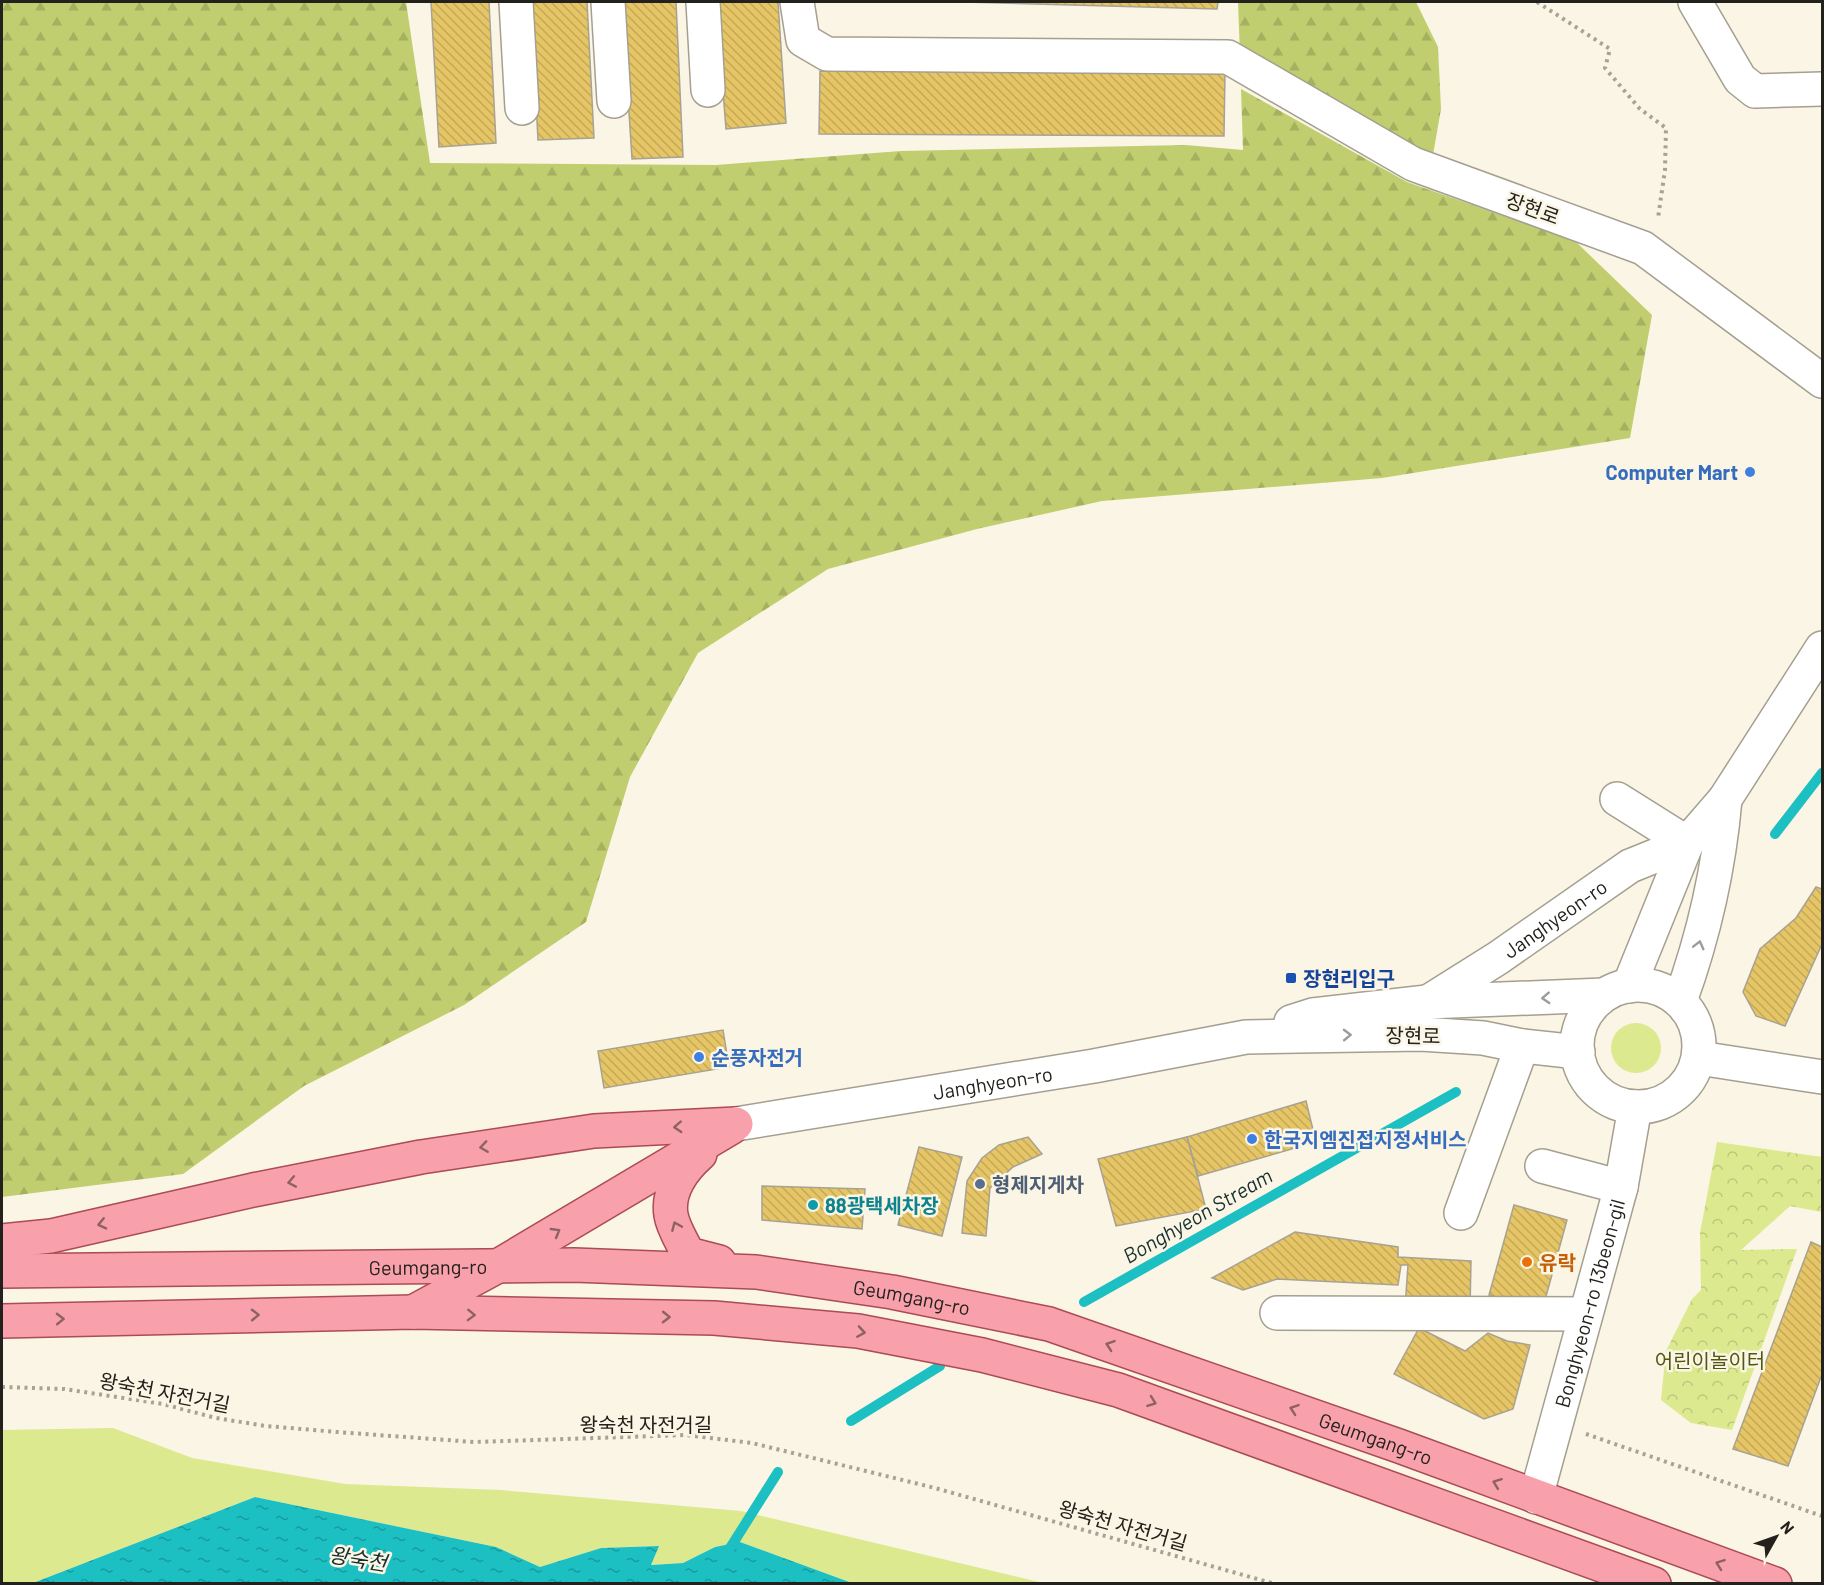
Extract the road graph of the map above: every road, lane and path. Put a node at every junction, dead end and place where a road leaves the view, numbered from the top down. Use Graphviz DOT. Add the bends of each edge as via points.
graph roads {
  1 [pos="516,2"];
  2 [pos="608,2"];
  3 [pos="703,2"];
  4 [pos="797,2"];
  5 [pos="1537,2"];
  6 [pos="1695,2"];
  7 [pos="1822,89"];
  8 [pos="708,90"];
  9 [pos="614,101"];
  10 [pos="522,108"];
  11 [pos="1652,254"];
  12 [pos="1822,381"];
  13 [pos="1822,648"];
  14 [pos="1617,799"];
  15 [pos="1725,799"];
  16 [pos="1687,843"];
  17 [pos="1617,990"];
  18 [pos="1680,1001"];
  19 [pos="1427,1002"];
  20 [pos="1246,1037"];
  21 [pos="1522,1046"];
  22 [pos="1578,1052"];
  23 [pos="1699,1058"];
  24 [pos="1822,1077"];
  25 [pos="1635,1107"];
  26 [pos="736,1124"];
  27 [pos="1542,1166"];
  28 [pos="1621,1187"];
  29 [pos="1461,1213"];
  30 [pos="2,1241"];
  31 [pos="498,1266"];
  32 [pos="2,1271"];
  33 [pos="756,1272"];
  34 [pos="413,1312"];
  35 [pos="1277,1313"];
  36 [pos="1584,1314"];
  37 [pos="2,1321"];
  38 [pos="2,1387"];
  39 [pos="1558,1423"];
  40 [pos="1536,1497"];
  41 [pos="1822,1516"];
  42 [pos="1275,1584"];
  43 [pos="1654,1584"];
  44 [pos="1775,1584"];
  1 -- 10 [label="street"];
  2 -- 9 [label="street"];
  3 -- 8 [label="street"];
  4 -- 11 [label="street, 장현로" via="802,40 827,54 1228,57 1413,164"];
  5 -- 11 [label="path" via="1610,49 1605,68 1640,109 1666,128 1665,170"];
  6 -- 7 [label="street" via="1740,79 1755,92"];
  11 -- 12 [label="street, 장현로"];
  13 -- 15 [label="street"];
  14 -- 16 [label="street"];
  15 -- 16 [label="street"];
  18 -- 15 [label="street, one-way" via="1695,961 1720,857"];
  16 -- 17 [label="street"];
  16 -- 19 [label="street, Janghyeon-ro" via="1630,866"];
  17 -- 18 [label="street" via="1642,985 1663,990"];
  17 -- 19 [label="street, one-way"];
  17 -- 22 [label="street" via="1590,1008 1580,1025"];
  18 -- 23 [label="street" via="1693,1017 1700,1037"];
  19 -- 20 [label="street" via="1313,1015"];
  20 -- 21 [label="street, 장현로, one-way" via="1421,1034 1483,1038"];
  20 -- 26 [label="street, Janghyeon-ro" via="1094,1066"];
  21 -- 22 [label="street, 장현로"];
  21 -- 29 [label="street"];
  22 -- 25 [label="street" via="1589,1082 1603,1096"];
  23 -- 24 [label="street"];
  23 -- 25 [label="street" via="1678,1093 1661,1104"];
  25 -- 28 [label="street, Bonghyeon-ro 13beon-gil"];
  26 -- 30 [label="main road, one-way" via="594,1131 421,1157 51,1236"];
  31 -- 26 [label="main road, one-way"];
  33 -- 26 [label="main road, one-way" via="688,1254 670,1215 675,1183 689,1164"];
  27 -- 28 [label="street"];
  28 -- 36 [label="street, Bonghyeon-ro 13beon-gil"];
  31 -- 32 [label="main road, Geumgang-ro"];
  31 -- 33 [label="main road, Geumgang-ro" via="574,1264"];
  31 -- 34 [label="main road"];
  40 -- 33 [label="main road, Geumgang-ro, one-way" via="1049,1324 892,1292"];
  37 -- 34 [label="main road, one-way"];
  34 -- 43 [label="main road, one-way" via="714,1318 858,1331 982,1355 1118,1390"];
  35 -- 36 [label="street"];
  36 -- 39 [label="street, Bonghyeon-ro 13beon-gil"];
  38 -- 42 [label="path, 왕숙천 자전거길" via="64,1389 164,1404 266,1426 337,1432 474,1442 686,1435 752,1443 935,1488"];
  39 -- 40 [label="street, Bonghyeon-ro 13beon-gil"];
  39 -- 41 [label="path"];
  44 -- 40 [label="main road, Geumgang-ro, one-way"];
}
